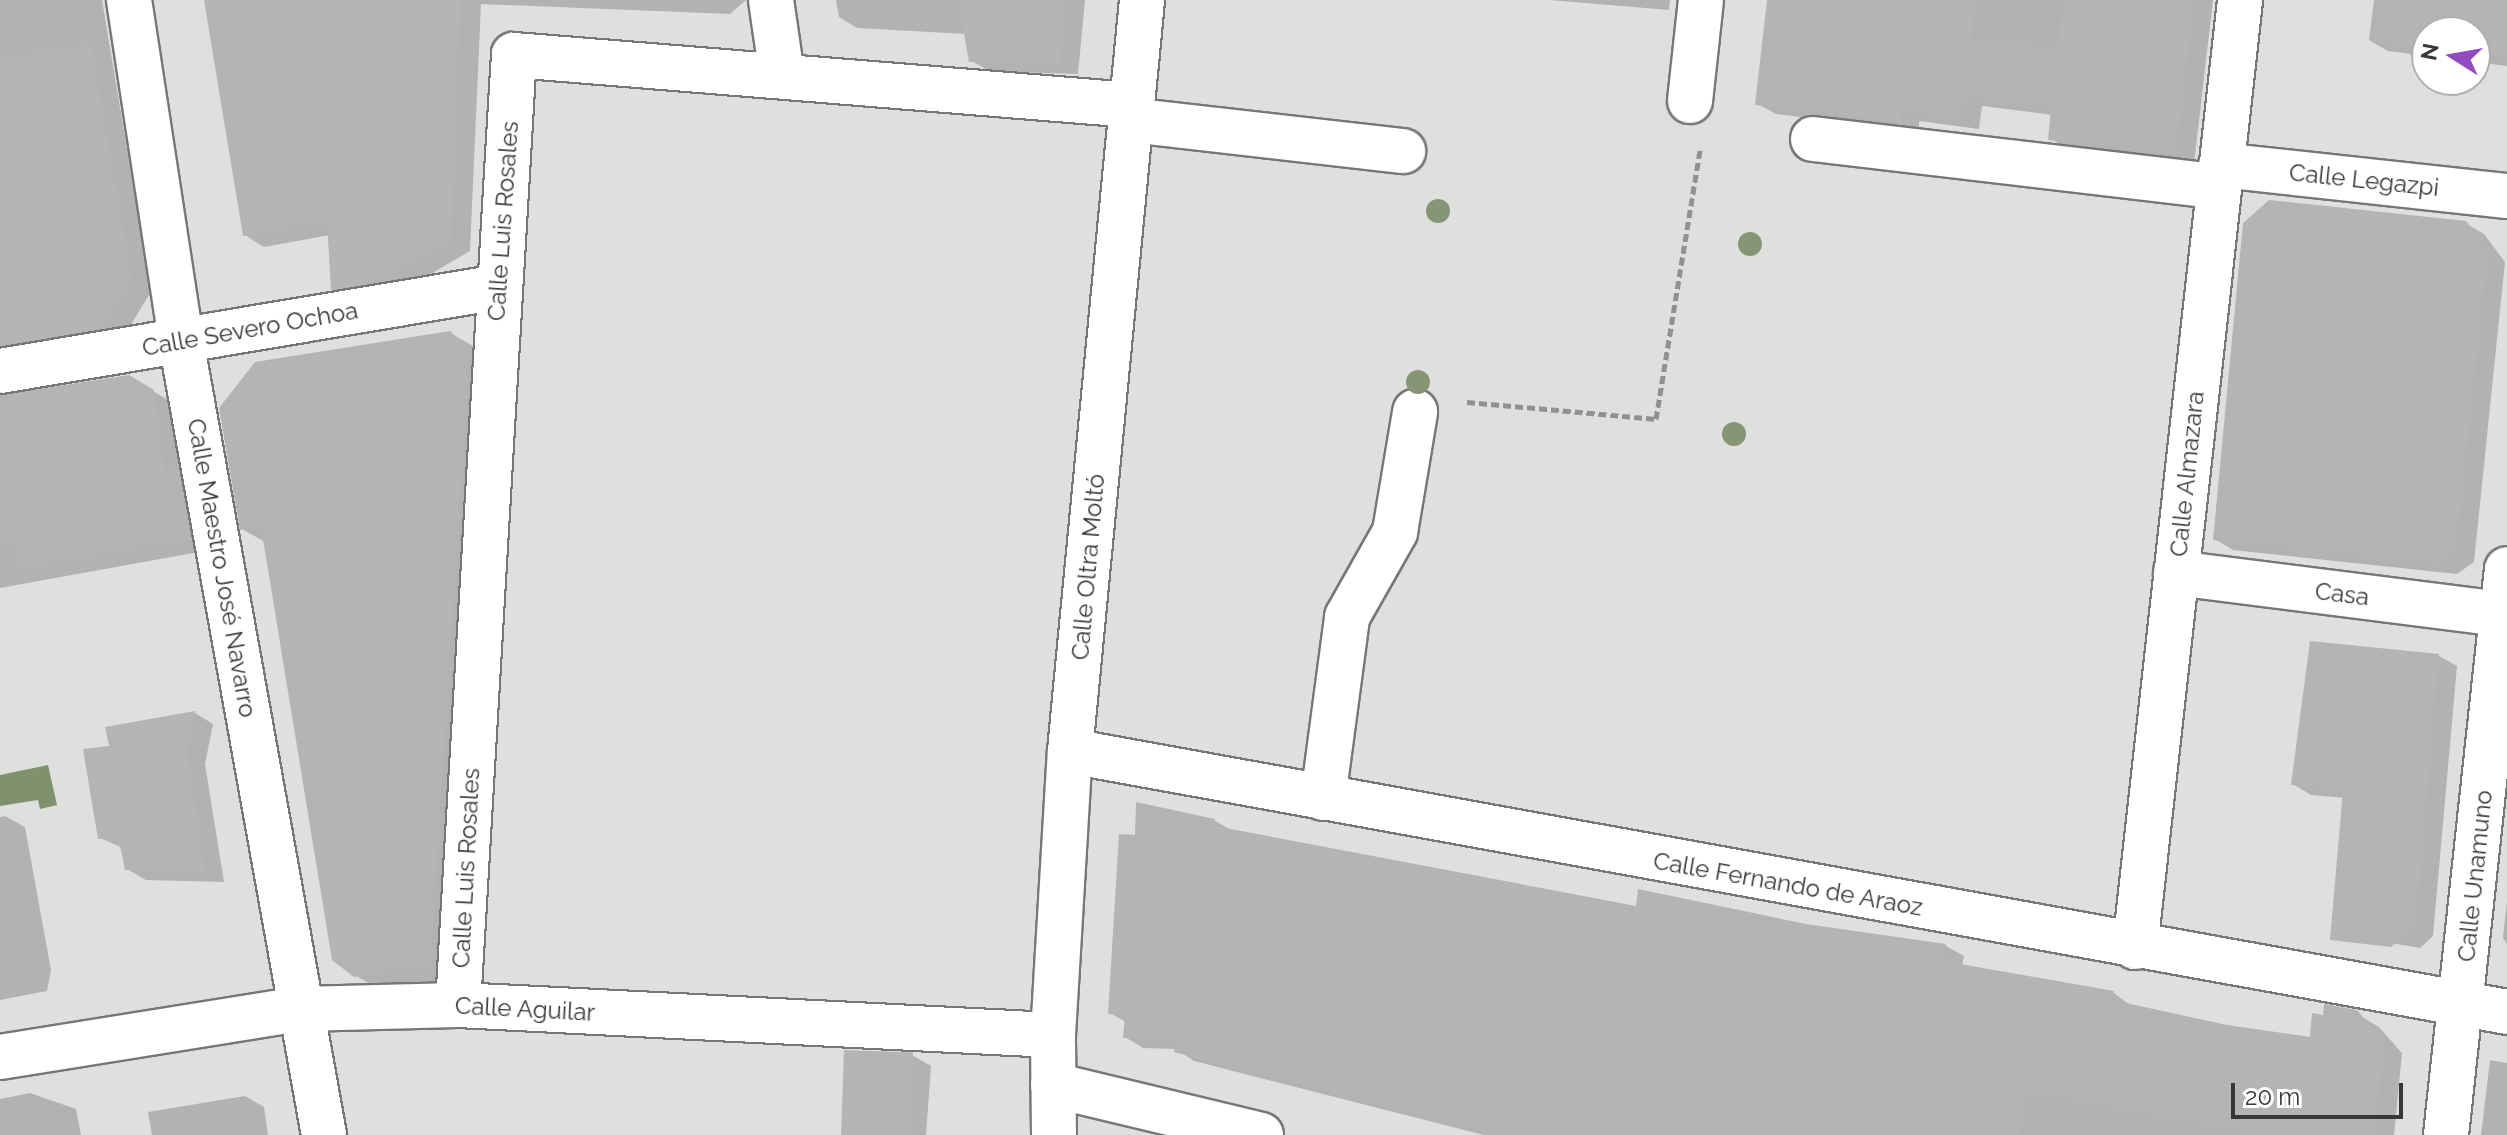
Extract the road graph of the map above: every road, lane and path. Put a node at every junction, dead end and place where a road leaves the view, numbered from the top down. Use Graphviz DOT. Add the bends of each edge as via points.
graph roads {
  1 [pos="129,0"];
  2 [pos="771,0"];
  3 [pos="1142,0"];
  4 [pos="1701,0"];
  5 [pos="2240,0"];
  6 [pos="782,75"];
  7 [pos="1130,112"];
  8 [pos="1696,117"];
  9 [pos="1813,139"];
  10 [pos="1403,151"];
  11 [pos="2220,176"];
  12 [pos="2507,196"];
  13 [pos="499,287"];
  14 [pos="181,341"];
  15 [pos="0,371"];
  16 [pos="1435,406"];
  17 [pos="2507,569"];
  18 [pos="2176,573"];
  19 [pos="2505,614"];
  20 [pos="1070,751"];
  21 [pos="1323,798"];
  22 [pos="2135,947"];
  23 [pos="2462,1004"];
  24 [pos="458,1005"];
  25 [pos="301,1009"];
  26 [pos="2507,1012"];
  27 [pos="1053,1035"];
  28 [pos="0,1057"];
  29 [pos="1053,1085"];
  30 [pos="324,1135"];
  31 [pos="1054,1135"];
  32 [pos="1261,1135"];
  33 [pos="2446,1135"];
  1 -- 14 [label="street, Calle Maestro José Navarro"];
  2 -- 6 [label="street"];
  3 -- 7 [label="street, Calle Oltra Moltó"];
  4 -- 8 [label="street"];
  5 -- 11 [label="street, Calle Almazara"];
  6 -- 7 [label="street, Calle Luis Rosales"];
  6 -- 13 [label="street, Calle Luis Rosales" via="514,55"];
  7 -- 10 [label="street, Calle Luis Rosales"];
  7 -- 20 [label="street, Calle Oltra Moltó"];
  8 -- 16 [label="path" via="1656,419"];
  9 -- 11 [label="street, Calle Legazpi"];
  11 -- 12 [label="street, Calle Legazpi"];
  11 -- 18 [label="street, Calle Almazara"];
  13 -- 14 [label="street, Calle Severo Ochoa"];
  13 -- 24 [label="street, Calle Luis Rosales"];
  14 -- 15 [label="street, Calle Severo Ochoa"];
  14 -- 25 [label="street, Calle Maestro José Navarro"];
  16 -- 21 [label="street" via="1395,532 1347,617"];
  17 -- 19 [label="street, Calle Unamuno"];
  18 -- 19 [label="street, Casa"];
  18 -- 22 [label="street, Calle Almazara"];
  19 -- 23 [label="street, Calle Unamuno"];
  20 -- 21 [label="street, Calle Fernando de Araoz"];
  20 -- 27 [label="street, Calle Oltra Moltó"];
  21 -- 22 [label="street, Calle Fernando de Araoz"];
  22 -- 23 [label="street, Calle Fernando de Araoz"];
  23 -- 26 [label="street, Calle Fernando de Araoz"];
  23 -- 33 [label="street, Calle Unamuno"];
  24 -- 25 [label="street, Calle Aguilar"];
  24 -- 27 [label="street, Calle Aguilar"];
  25 -- 28 [label="street, Calle Aguilar"];
  25 -- 30 [label="street, Calle Maestro José Navarro"];
  27 -- 29 [label="street, Calle Oltra Moltó"];
  29 -- 31 [label="street, Calle Oltra Moltó"];
  29 -- 32 [label="street"];
}
